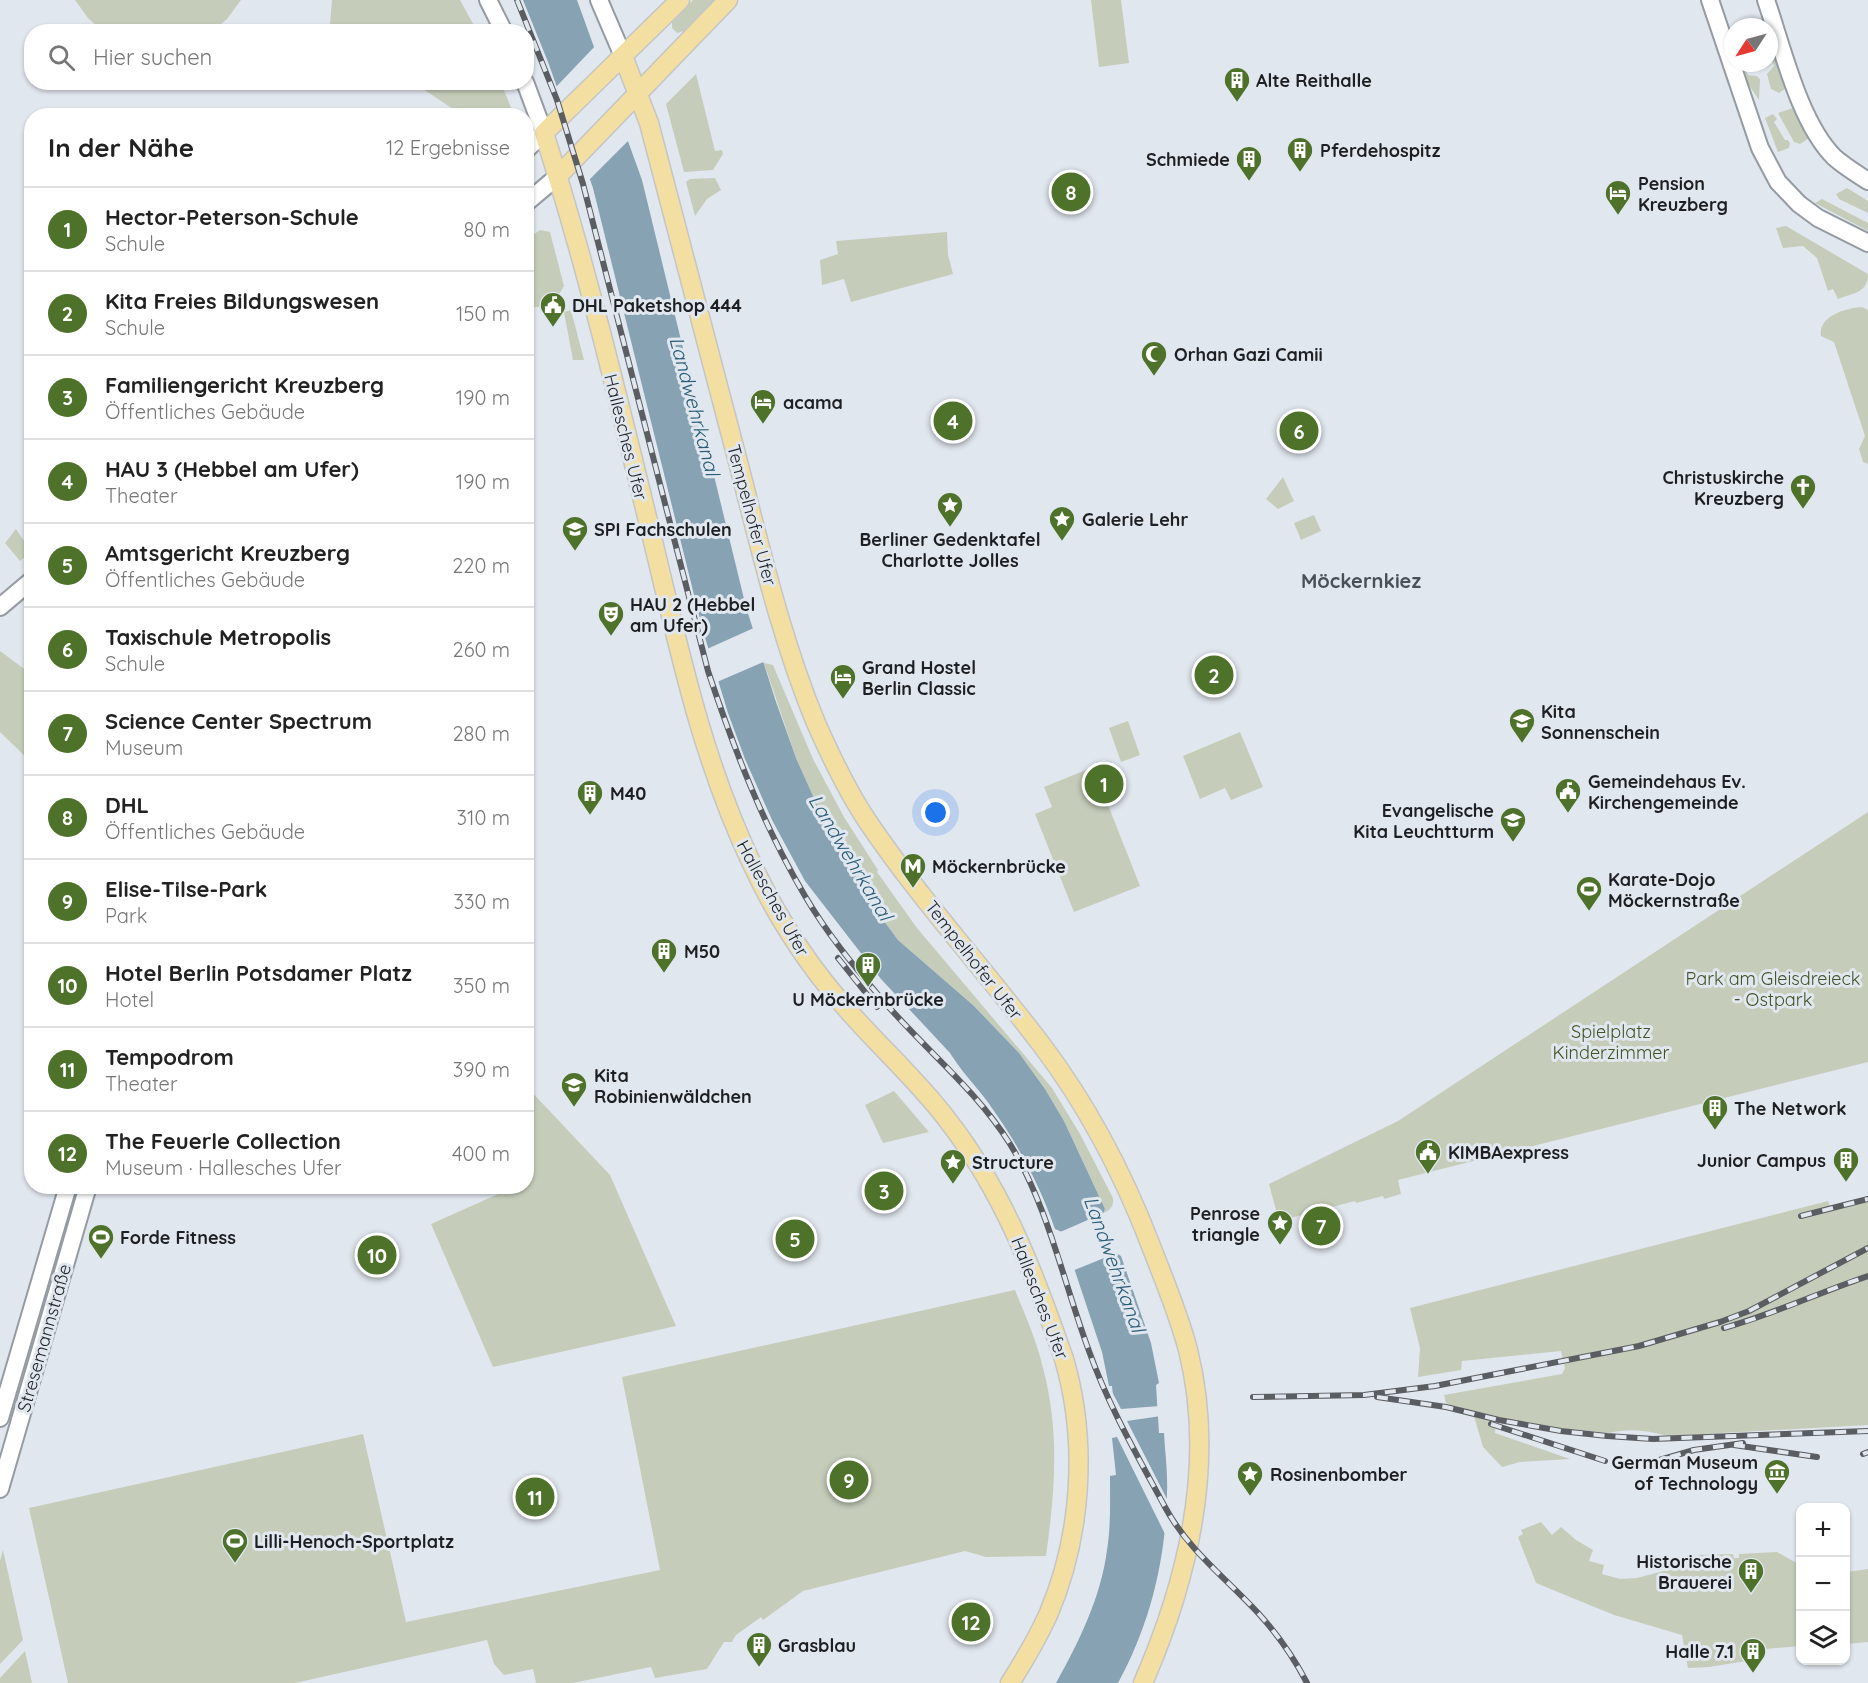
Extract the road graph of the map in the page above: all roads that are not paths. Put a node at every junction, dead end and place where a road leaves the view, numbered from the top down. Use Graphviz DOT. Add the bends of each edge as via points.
graph roads {
  1 [pos="488,0"];
  2 [pos="598,0"];
  3 [pos="680,0"];
  4 [pos="728,0"];
  5 [pos="1710,0"];
  6 [pos="1766,0"];
  7 [pos="500,24"];
  8 [pos="617,62"];
  9 [pos="528,90"];
  10 [pos="638,93"];
  11 [pos="544,133"];
  12 [pos="534,142"];
  13 [pos="558,176"];
  14 [pos="1868,181"];
  15 [pos="534,196"];
  16 [pos="1868,243"];
  17 [pos="24,587"];
  18 [pos="0,607"];
  19 [pos="66,1194"];
  20 [pos="86,1194"];
  21 [pos="0,1418"];
  22 [pos="0,1489"];
  23 [pos="1010,1683"];
  24 [pos="1143,1683"];
  1 -- 7 [label="main road"];
  2 -- 8 [label="main road, Tempelhofer Ufer"];
  3 -- 8 [label="main road"];
  4 -- 10 [label="main road"];
  5 -- 16 [label="main road" via="1760,148 1778,182 1818,218"];
  6 -- 14 [label="main road" via="1798,96 1812,125 1834,157"];
  8 -- 10 [label="main road, Tempelhofer Ufer"];
  8 -- 11 [label="main road"];
  9 -- 11 [label="main road, Hallesches Ufer"];
  10 -- 13 [label="main road"];
  10 -- 24 [label="main road, Tempelhofer Ufer" via="775,604 816,723 866,819 1041,1045 1096,1127 1142,1220 1188,1349 1199,1431 1192,1532 1169,1620"];
  11 -- 12 [label="main road"];
  11 -- 13 [label="main road, Hallesches Ufer"];
  13 -- 15 [label="main road"];
  13 -- 23 [label="main road, Hallesches Ufer" via="693,708 737,831 769,898 813,967 938,1107 981,1168 1010,1219 1066,1367 1078,1451 1075,1517 1049,1612"];
  17 -- 18 [label="main road"];
  19 -- 21 [label="main road, Stresemannstraße"];
  20 -- 22 [label="main road, Stresemannstraße"];
}
